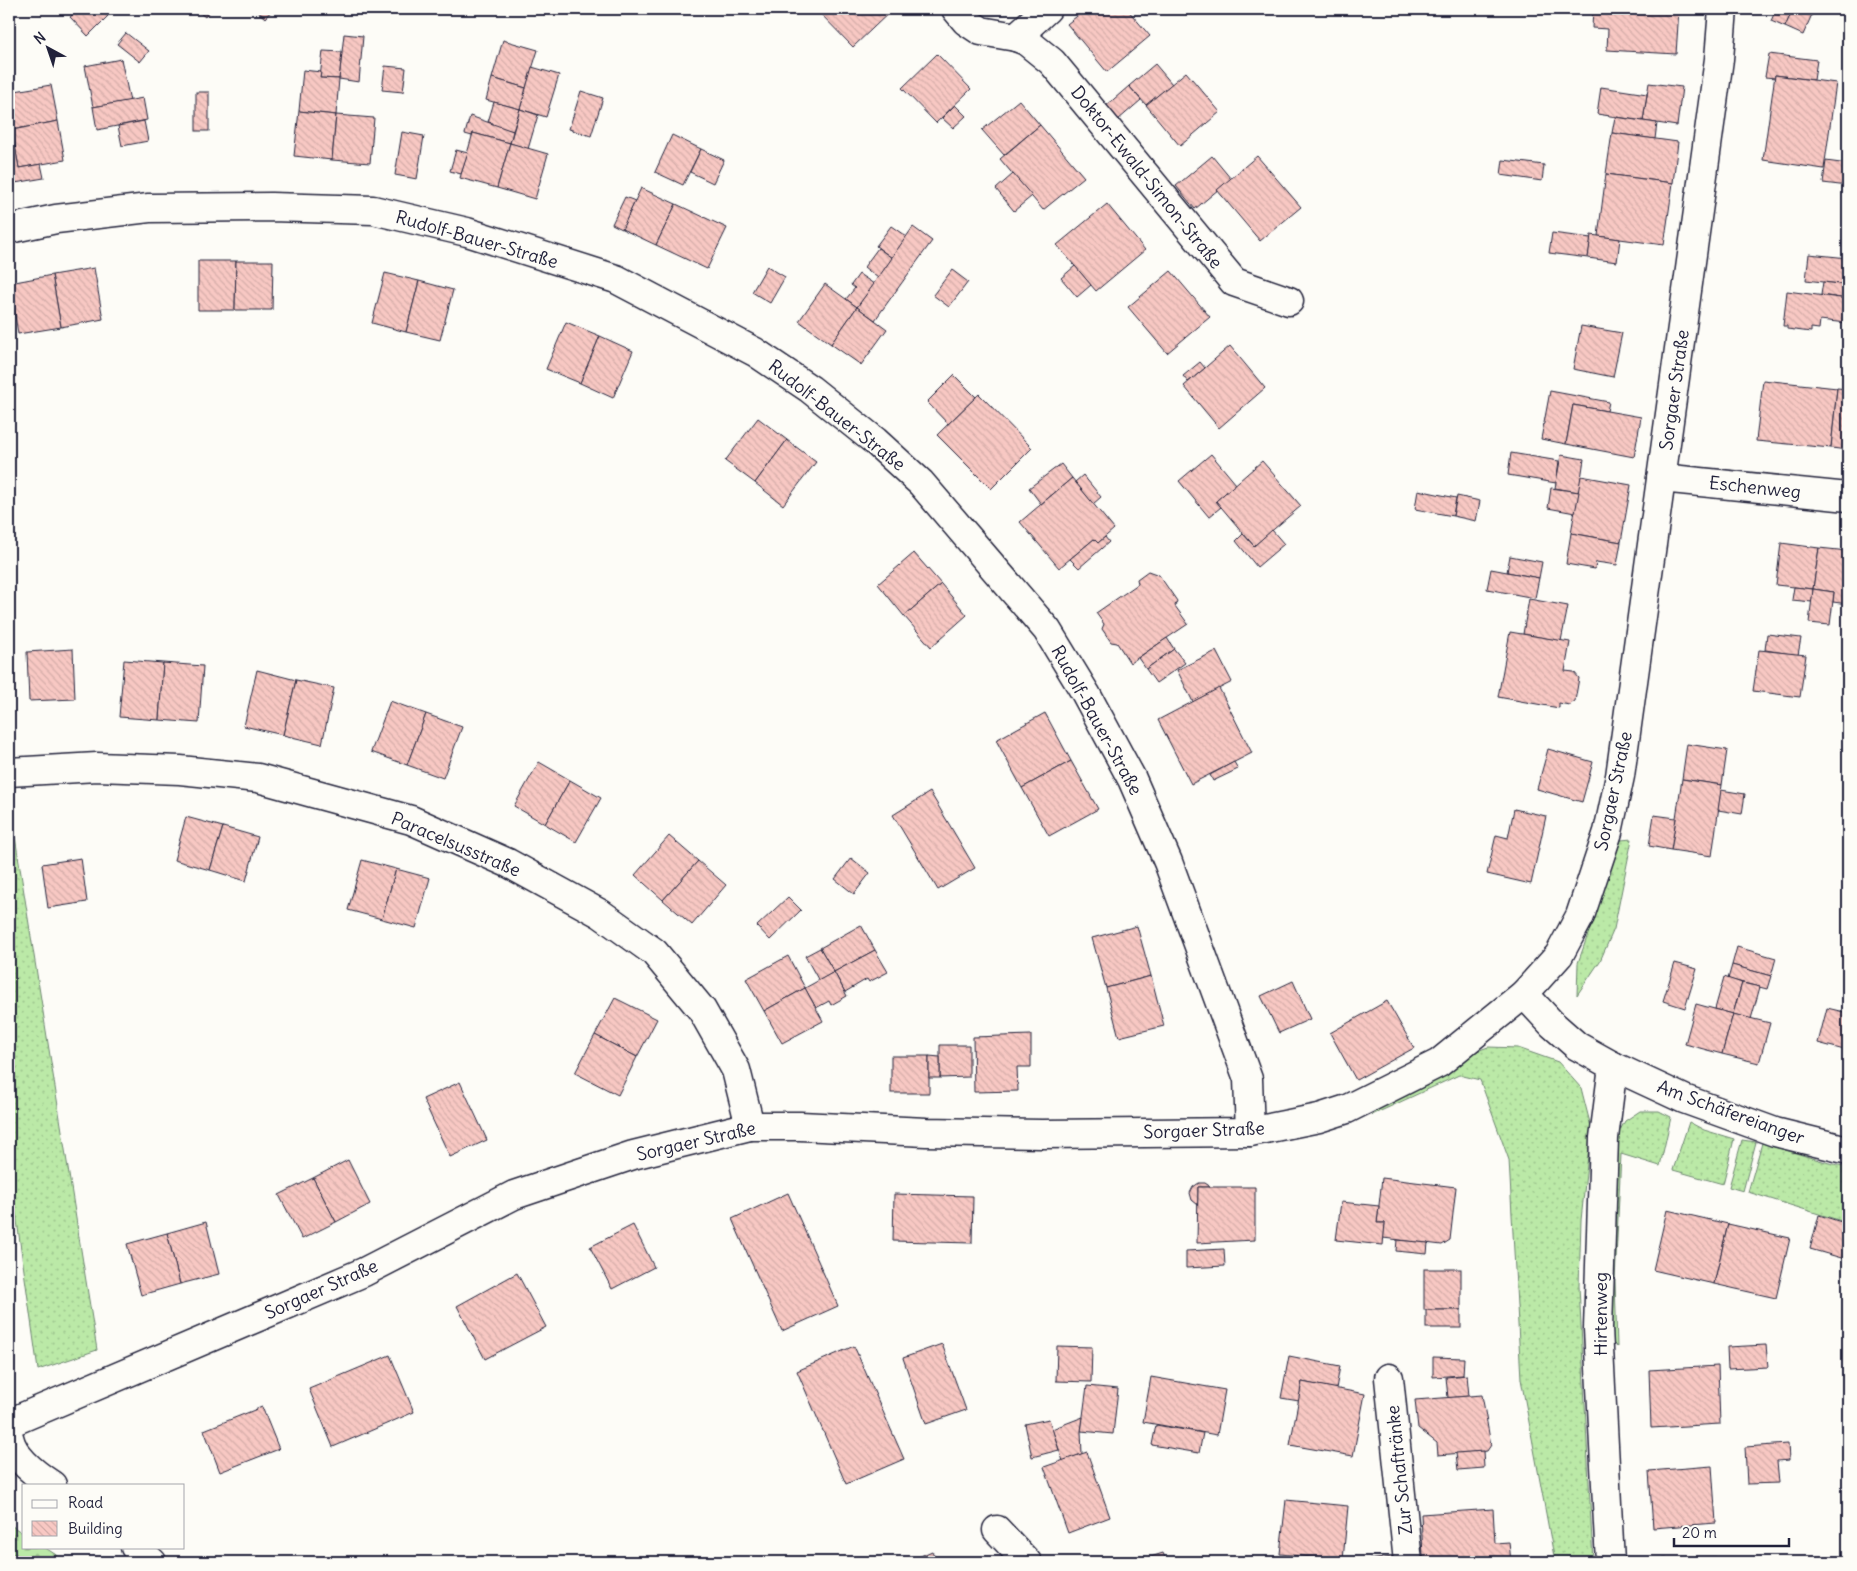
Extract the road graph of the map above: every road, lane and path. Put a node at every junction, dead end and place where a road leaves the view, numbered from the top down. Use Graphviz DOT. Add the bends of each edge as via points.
graph roads {
  1 [pos="956,9"];
  2 [pos="1047,9"];
  3 [pos="1723,9"];
  4 [pos="1016,37"];
  5 [pos="9,229"];
  6 [pos="1288,301"];
  7 [pos="1661,478"];
  8 [pos="1848,497"];
  9 [pos="9,772"];
  10 [pos="1524,994"];
  11 [pos="1613,1066"];
  12 [pos="750,1126"];
  13 [pos="1250,1132"];
  14 [pos="1848,1150"];
  15 [pos="1389,1378"];
  16 [pos="9,1423"];
  17 [pos="9,1437"];
  18 [pos="50,1484"];
  19 [pos="997,1530"];
  20 [pos="136,1548"];
  21 [pos="152,1562"];
  22 [pos="1027,1562"];
  23 [pos="1408,1562"];
  24 [pos="1610,1562"];
  1 -- 4 [label="street, Doktor-Ewald-Simon-Straße" via="981,31"];
  2 -- 4 [label="street"];
  3 -- 7 [label="street, Sorgaer Straße" via="1719,59"];
  4 -- 6 [label="street, Doktor-Ewald-Simon-Straße" via="1052,62 1234,282"];
  5 -- 13 [label="street, Rudolf-Bauer-Straße" via="56,219 149,208 373,210 467,232 616,279 755,352 810,389 921,483 1047,630 1086,694 1132,779 1168,862 1248,1079"];
  7 -- 8 [label="street, Eschenweg"];
  7 -- 10 [label="street, Sorgaer Straße" via="1620,776 1608,832 1580,916 1559,955"];
  9 -- 12 [label="street, Paracelsusstraße" via="97,767 180,770 258,778 411,820 508,863 601,914 654,952 702,1010 736,1070"];
  10 -- 11 [label="street, Am Schäfereianger" via="1577,1046"];
  10 -- 13 [label="street, Sorgaer Straße" via="1438,1063 1347,1109"];
  11 -- 14 [label="street, Am Schäfereianger" via="1684,1099 1775,1132"];
  11 -- 24 [label="street, Hirtenweg" via="1604,1138 1598,1329"];
  12 -- 13 [label="street, Sorgaer Straße" via="1042,1134"];
  12 -- 16 [label="street, Sorgaer Straße" via="633,1155 514,1195 364,1272"];
  15 -- 23 [label="street, Zur Schaftränke"];
  17 -- 18 [label="street" via="11,1448 39,1477"];
  19 -- 22 [label="street"];
  20 -- 21 [label="street"];
}
